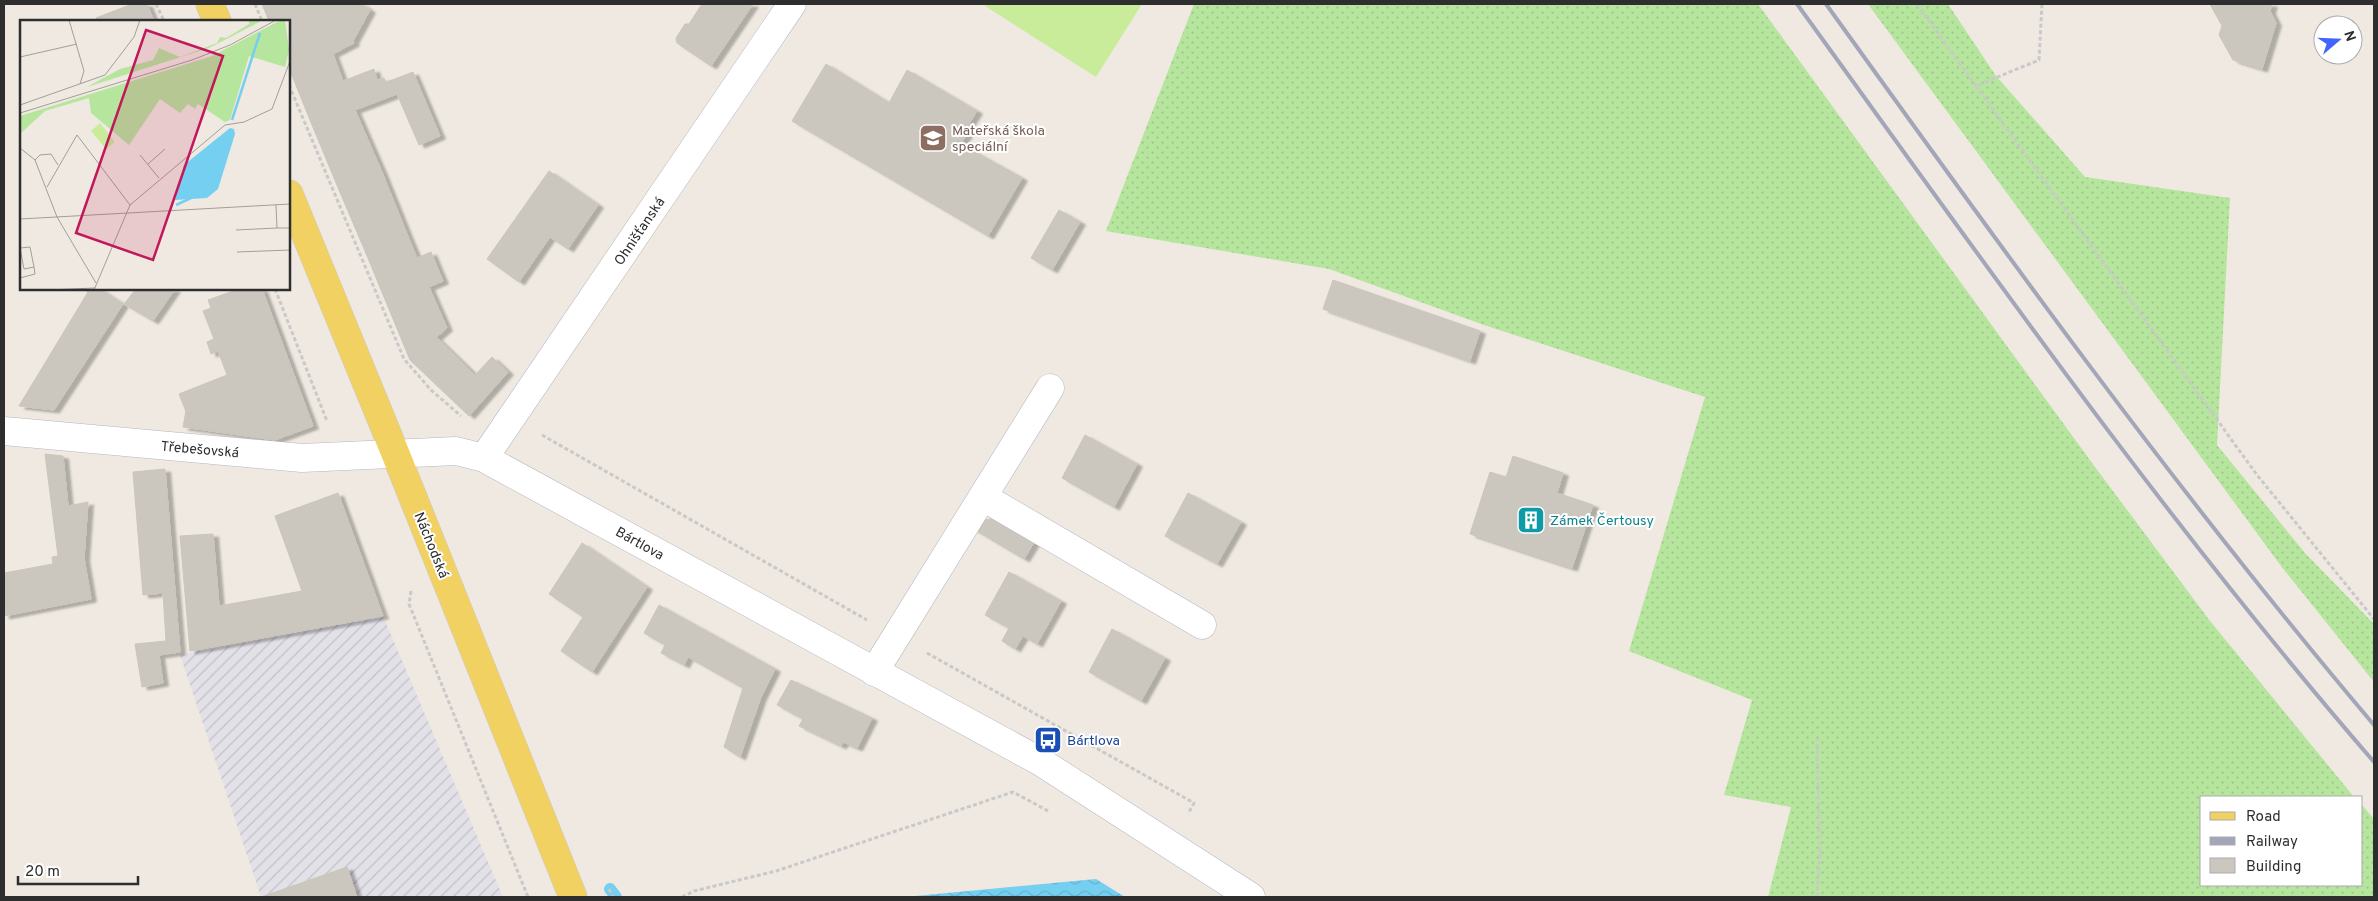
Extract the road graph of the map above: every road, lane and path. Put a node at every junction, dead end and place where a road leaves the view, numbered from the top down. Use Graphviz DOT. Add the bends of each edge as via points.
graph roads {
  1 [pos="156,4"];
  2 [pos="210,4"];
  3 [pos="255,4"];
  4 [pos="792,4"];
  5 [pos="1917,4"];
  6 [pos="2042,4"];
  7 [pos="164,20"];
  8 [pos="217,20"];
  9 [pos="262,20"];
  10 [pos="1976,86"];
  11 [pos="290,87"];
  12 [pos="290,196"];
  13 [pos="275,290"];
  14 [pos="1050,388"];
  15 [pos="521,406"];
  16 [pos="4,431"];
  17 [pos="456,451"];
  18 [pos="396,455"];
  19 [pos="354,456"];
  20 [pos="484,458"];
  21 [pos="983,497"];
  22 [pos="412,588"];
  23 [pos="2374,618"];
  24 [pos="1202,625"];
  25 [pos="896,636"];
  26 [pos="874,672"];
  27 [pos="1817,739"];
  28 [pos="1194,803"];
  29 [pos="1055,815"];
  30 [pos="528,897"];
  31 [pos="573,897"];
  32 [pos="682,897"];
  33 [pos="1251,897"];
  34 [pos="1817,897"];
  1 -- 7 [label="path"];
  2 -- 8 [label="main road"];
  3 -- 9 [label="path"];
  4 -- 15 [label="street, Ohnišťanská"];
  5 -- 10 [label="path"];
  6 -- 10 [label="path" via="2039,60"];
  10 -- 23 [label="path" via="2257,475"];
  11 -- 17 [label="path" via="404,359 431,390 464,419"];
  12 -- 18 [label="main road, Náchodská"];
  13 -- 19 [label="path" via="326,420"];
  14 -- 21 [label="street"];
  15 -- 20 [label="street, Ohnišťanská"];
  15 -- 25 [label="path" via="537,414 531,428"];
  16 -- 19 [label="street, Třebešovská" via="302,458"];
  17 -- 18 [label="street, Bártlova"];
  17 -- 20 [label="street, Bártlova"];
  18 -- 19 [label="street, Třebešovská"];
  18 -- 31 [label="main road, Náchodská"];
  20 -- 26 [label="street, Bártlova"];
  21 -- 24 [label="street"];
  21 -- 25 [label="street"];
  22 -- 30 [label="path" via="409,604"];
  25 -- 26 [label="street"];
  25 -- 28 [label="path"];
  26 -- 33 [label="street, Bártlova" via="1041,762"];
  27 -- 34 [label="path" via="1820,853"];
  29 -- 32 [label="path" via="1013,792 776,871 694,891"];
}
